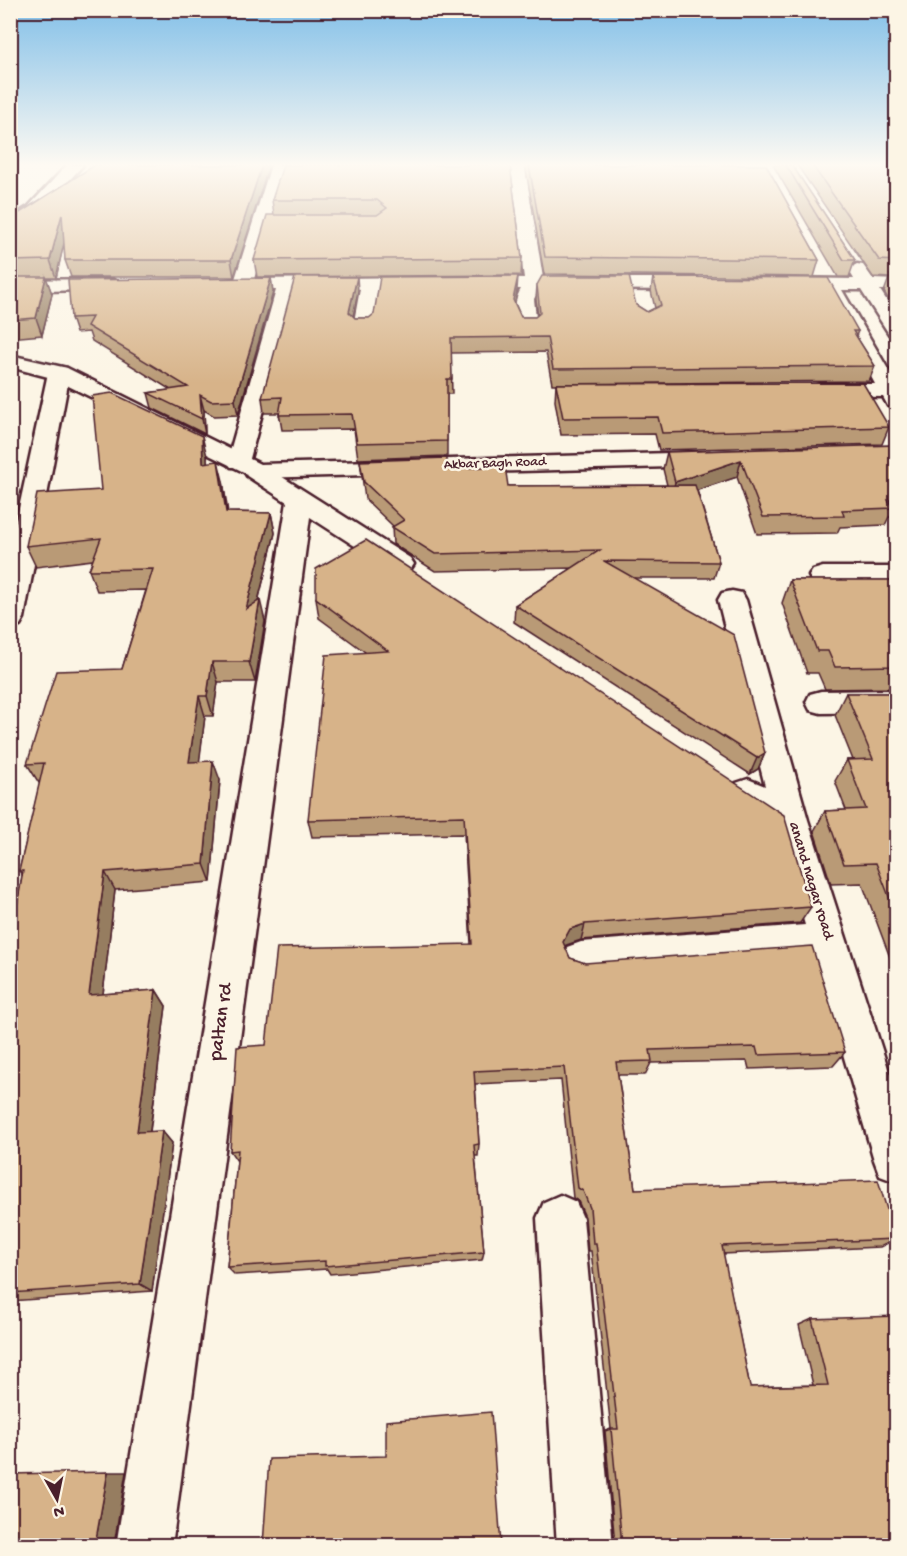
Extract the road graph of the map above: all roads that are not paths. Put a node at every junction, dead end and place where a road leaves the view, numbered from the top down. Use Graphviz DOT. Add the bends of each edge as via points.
graph roads {
  1 [pos="257,238"];
  2 [pos="528,238"];
  3 [pos="847,255"];
  4 [pos="819,264"];
  5 [pos="534,282"];
  6 [pos="371,284"];
  7 [pos="717,284"];
  8 [pos="773,284"];
  9 [pos="830,284"];
  10 [pos="866,284"];
  11 [pos="127,285"];
  12 [pos="208,285"];
  13 [pos="243,285"];
  14 [pos="287,285"];
  15 [pos="897,285"];
  16 [pos="10,286"];
  17 [pos="527,326"];
  18 [pos="363,327"];
  19 [pos="897,330"];
  20 [pos="10,362"];
  21 [pos="59,373"];
  22 [pos="806,391"];
  23 [pos="893,396"];
  24 [pos="730,458"];
  25 [pos="248,466"];
  26 [pos="22,496"];
  27 [pos="300,498"];
  28 [pos="823,576"];
  29 [pos="897,576"];
  30 [pos="420,577"];
  31 [pos="732,600"];
  32 [pos="10,618"];
  33 [pos="897,701"];
  34 [pos="821,702"];
  35 [pos="721,774"];
  36 [pos="791,820"];
  37 [pos="828,940"];
  38 [pos="581,959"];
  39 [pos="897,1160"];
  40 [pos="560,1218"];
  41 [pos="144,1545"];
  42 [pos="585,1545"];
  1 -- 13 [label="street"];
  2 -- 5 [label="street"];
  3 -- 10 [label="street"];
  4 -- 9 [label="street"];
  5 -- 6 [label="street"];
  5 -- 7 [label="street" via="640,292"];
  5 -- 17 [label="street" via="524,299"];
  6 -- 14 [label="street"];
  6 -- 18 [label="street"];
  8 -- 9 [label="street"];
  9 -- 10 [label="street"];
  9 -- 23 [label="street"];
  10 -- 15 [label="street"];
  10 -- 19 [label="street"];
  11 -- 16 [label="street"];
  12 -- 13 [label="street"];
  13 -- 14 [label="street"];
  14 -- 25 [label="street"];
  20 -- 21 [label="street, Akbar Bagh Road"];
  21 -- 25 [label="street, Akbar Bagh Road"];
  21 -- 26 [label="street"];
  22 -- 23 [label="street"];
  24 -- 25 [label="street, Akbar Bagh Road"];
  25 -- 27 [label="street"];
  26 -- 32 [label="street"];
  27 -- 30 [label="street"];
  27 -- 41 [label="street, paltan rd"];
  28 -- 29 [label="street"];
  31 -- 36 [label="street, anand nagar road"];
  33 -- 34 [label="street"];
  35 -- 36 [label="street"];
  36 -- 37 [label="street, anand nagar road"];
  37 -- 38 [label="street"];
  37 -- 39 [label="street, anand nagar road"];
  40 -- 42 [label="street"];
}
